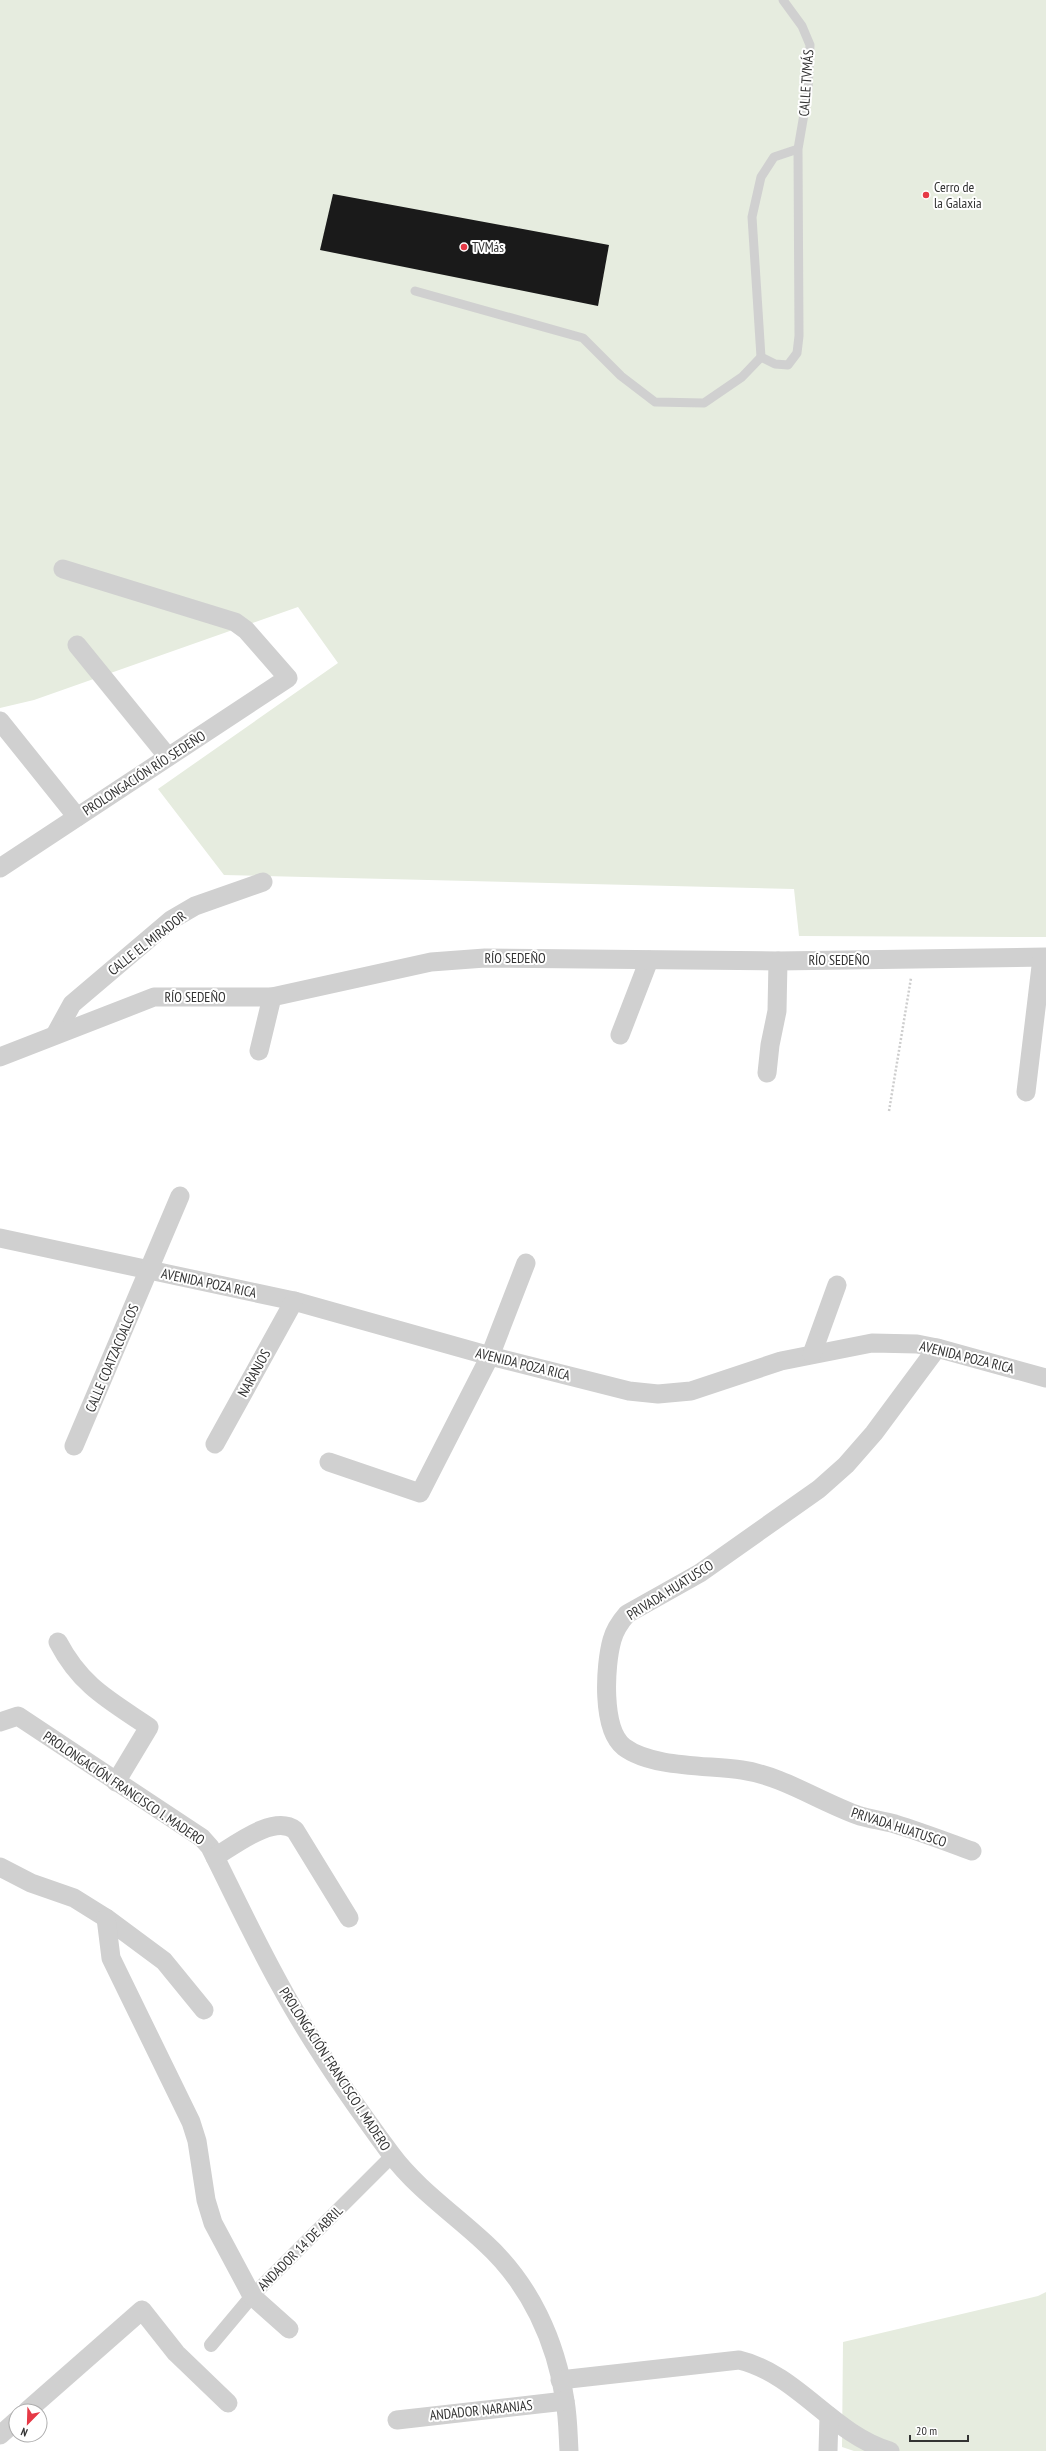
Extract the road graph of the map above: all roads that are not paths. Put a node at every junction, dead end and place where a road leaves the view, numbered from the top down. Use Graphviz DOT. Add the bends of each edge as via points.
graph roads {
  1 [pos="783,0"];
  2 [pos="798,149"];
  3 [pos="415,291"];
  4 [pos="761,357"];
  5 [pos="63,570"];
  6 [pos="77,645"];
  7 [pos="0,721"];
  8 [pos="168,758"];
  9 [pos="77,817"];
  10 [pos="0,868"];
  11 [pos="263,882"];
  12 [pos="1044,958"];
  13 [pos="649,960"];
  14 [pos="778,961"];
  15 [pos="272,997"];
  16 [pos="55,1035"];
  17 [pos="620,1035"];
  18 [pos="259,1051"];
  19 [pos="0,1057"];
  20 [pos="767,1073"];
  21 [pos="1026,1092"];
  22 [pos="180,1196"];
  23 [pos="0,1238"];
  24 [pos="526,1263"];
  25 [pos="150,1270"];
  26 [pos="837,1285"];
  27 [pos="294,1301"];
  28 [pos="938,1348"];
  29 [pos="812,1354"];
  30 [pos="490,1356"];
  31 [pos="1046,1378"];
  32 [pos="215,1444"];
  33 [pos="74,1446"];
  34 [pos="329,1462"];
  35 [pos="58,1642"];
  36 [pos="0,1722"];
  37 [pos="116,1782"];
  38 [pos="972,1851"];
  39 [pos="215,1857"];
  40 [pos="0,1867"];
  41 [pos="106,1918"];
  42 [pos="349,1918"];
  43 [pos="204,2010"];
  44 [pos="392,2156"];
  45 [pos="252,2296"];
  46 [pos="289,2329"];
  47 [pos="212,2345"];
  48 [pos="560,2380"];
  49 [pos="565,2401"];
  50 [pos="36,2403"];
  51 [pos="228,2403"];
  52 [pos="829,2416"];
  53 [pos="397,2420"];
  54 [pos="8,2428"];
  55 [pos="0,2435"];
  56 [pos="569,2451"];
  57 [pos="828,2451"];
  58 [pos="890,2451"];
  1 -- 2 [label="lane, CALLE TVMÁS" via="802,26 810,45 808,91"];
  2 -- 4 [label="lane" via="774,157 760,177 752,217"];
  2 -- 4 [label="lane, CALLE TVMÁS" via="797,353 788,365 775,364"];
  3 -- 4 [label="lane" via="583,338 621,376 655,402 704,403 742,377"];
  5 -- 8 [label="street, PROLONGACIÓN RÍO SEDEÑO" via="235,622 246,630 288,678"];
  6 -- 8 [label="street"];
  7 -- 9 [label="street"];
  8 -- 9 [label="street, PROLONGACIÓN RÍO SEDEÑO"];
  9 -- 10 [label="street, PROLONGACIÓN RÍO SEDEÑO"];
  11 -- 16 [label="street, CALLE EL MIRADOR" via="195,906 172,920 72,1004"];
  12 -- 14 [label="street, RÍO SEDEÑO"];
  12 -- 21 [label="street"];
  13 -- 14 [label="street, RÍO SEDEÑO"];
  13 -- 15 [label="street, RÍO SEDEÑO" via="457,959 431,962"];
  13 -- 17 [label="street"];
  14 -- 20 [label="street" via="777,1011"];
  15 -- 16 [label="street, RÍO SEDEÑO" via="154,997"];
  15 -- 18 [label="street"];
  16 -- 19 [label="street, RÍO SEDEÑO"];
  22 -- 25 [label="street, CALLE COATZACOALCOS"];
  23 -- 25 [label="street, AVENIDA POZA RICA"];
  24 -- 30 [label="street"];
  25 -- 27 [label="street, AVENIDA POZA RICA"];
  25 -- 33 [label="street, CALLE COATZACOALCOS"];
  26 -- 29 [label="street"];
  27 -- 30 [label="street, AVENIDA POZA RICA"];
  27 -- 32 [label="street, NARANJOS"];
  28 -- 29 [label="street, AVENIDA POZA RICA" via="917,1344 872,1343"];
  28 -- 31 [label="street, AVENIDA POZA RICA"];
  28 -- 38 [label="street, PRIVADA HUATUSCO" via="874,1433 846,1465 819,1489 700,1573 627,1614 618,1624 612,1640 606,1674 608,1706 613,1731 623,1746 637,1755 744,1770 860,1816 896,1825"];
  29 -- 30 [label="street, AVENIDA POZA RICA" via="691,1391 658,1394 628,1391"];
  30 -- 34 [label="street" via="420,1493"];
  35 -- 37 [label="street" via="68,1662 96,1692 150,1727"];
  36 -- 37 [label="street, PROLONGACIÓN FRANCISCO I. MADERO" via="18,1716"];
  37 -- 39 [label="street, PROLONGACIÓN FRANCISCO I. MADERO" via="202,1838"];
  39 -- 42 [label="street" via="268,1827 288,1825 295,1830"];
  39 -- 44 [label="street, PROLONGACIÓN FRANCISCO I. MADERO" via="280,1985 320,2051"];
  40 -- 41 [label="street" via="31,1883 74,1898"];
  41 -- 43 [label="street" via="164,1961"];
  41 -- 45 [label="street" via="112,1958 192,2122 206,2200 213,2223"];
  44 -- 45 [label="street, ANDADOR 14 DE ABRIL"];
  44 -- 48 [label="street, PROLONGACIÓN FRANCISCO I. MADERO" via="509,2266 528,2294 544,2325"];
  45 -- 46 [label="street"];
  45 -- 47 [label="street, ANDADOR 14 DE ABRIL"];
  48 -- 49 [label="street, PROLONGACIÓN FRANCISCO I. MADERO"];
  48 -- 52 [label="street" via="739,2360 757,2364 776,2374"];
  49 -- 53 [label="street, ANDADOR NARANJAS"];
  49 -- 56 [label="street, PROLONGACIÓN FRANCISCO I. MADERO"];
  50 -- 51 [label="street" via="142,2310 176,2353"];
  52 -- 57 [label="street"];
  52 -- 58 [label="street" via="862,2439"];
  54 -- 55 [label="street"];
}
